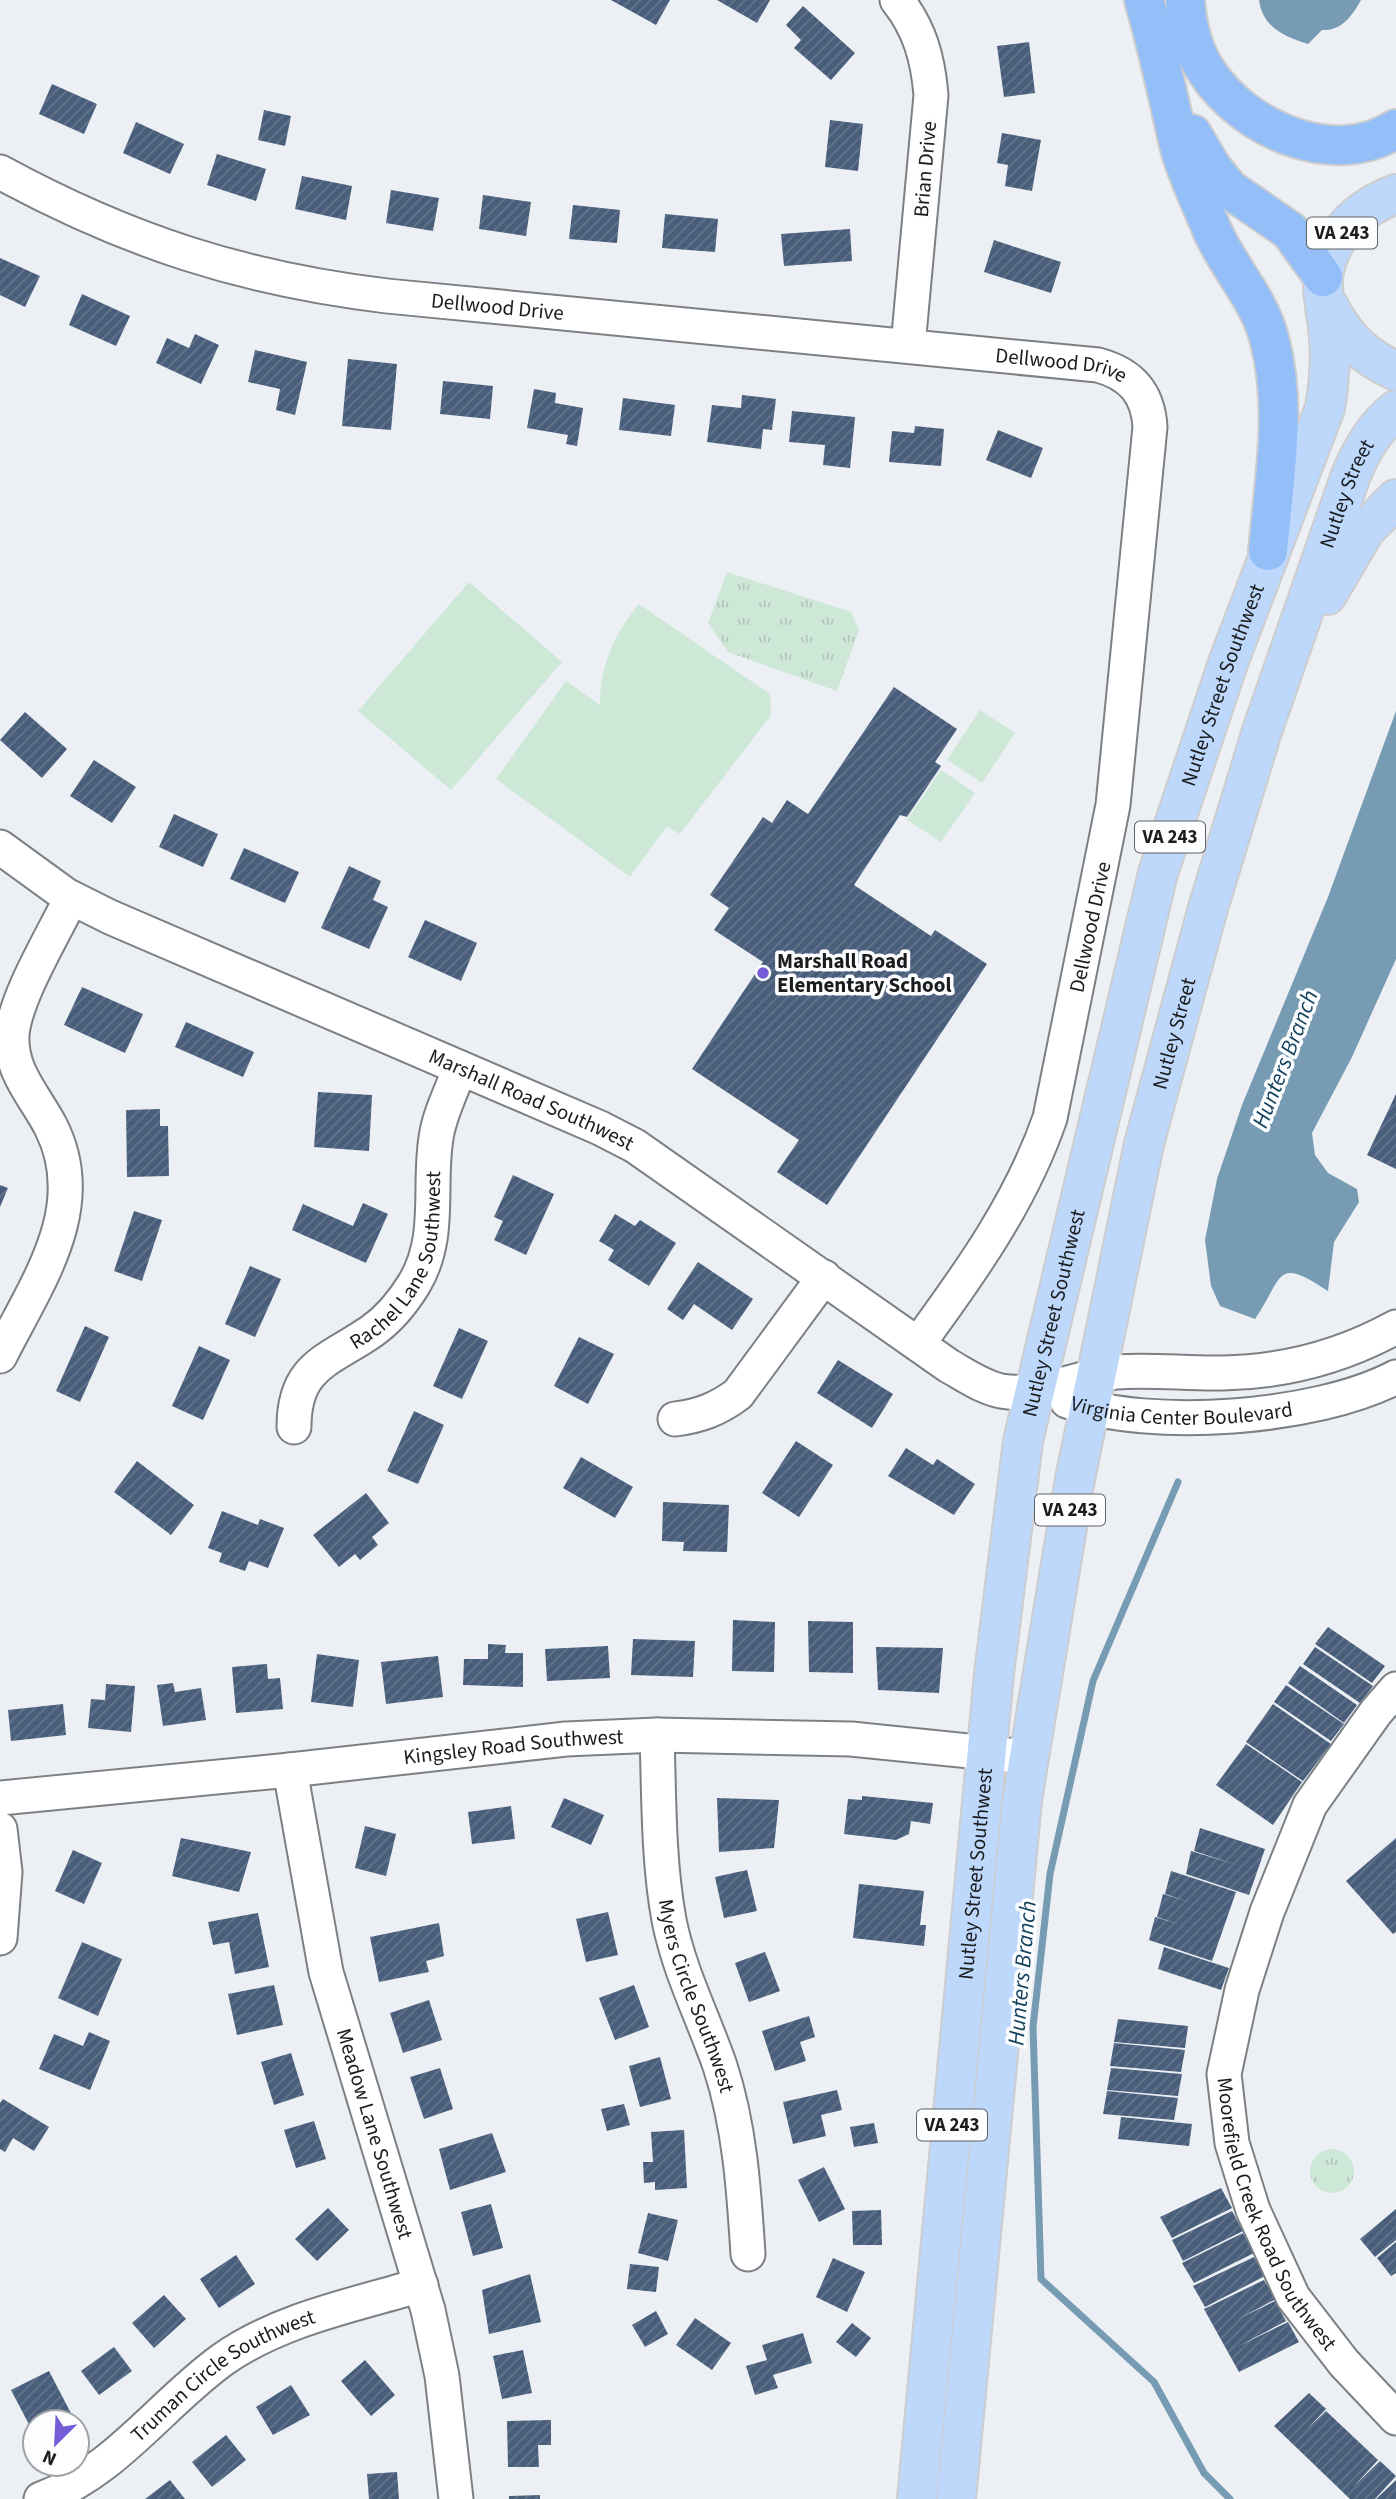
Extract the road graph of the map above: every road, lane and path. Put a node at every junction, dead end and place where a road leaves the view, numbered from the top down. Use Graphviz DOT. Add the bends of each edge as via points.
graph roads {
  1 [pos="897,0"];
  2 [pos="1144,0"];
  3 [pos="1185,0"];
  4 [pos="1171,99"];
  5 [pos="1396,129"];
  6 [pos="0,172"];
  7 [pos="1396,194"];
  8 [pos="1324,287"];
  9 [pos="908,346"];
  10 [pos="1396,371"];
  11 [pos="1396,410"];
  12 [pos="1396,499"];
  13 [pos="1268,551"];
  14 [pos="1285,666"];
  15 [pos="0,847"];
  16 [pos="71,898"];
  17 [pos="460,1068"];
  18 [pos="824,1278"];
  19 [pos="1396,1327"];
  20 [pos="918,1344"];
  21 [pos="0,1356"];
  22 [pos="1396,1377"];
  23 [pos="1037,1390"];
  24 [pos="1092,1392"];
  25 [pos="675,1419"];
  26 [pos="294,1427"];
  27 [pos="1396,1689"];
  28 [pos="657,1735"];
  29 [pos="988,1751"];
  30 [pos="1028,1757"];
  31 [pos="290,1770"];
  32 [pos="0,1798"];
  33 [pos="0,1829"];
  34 [pos="0,1938"];
  35 [pos="748,2254"];
  36 [pos="421,2285"];
  37 [pos="1396,2418"];
  38 [pos="41,2499"];
  39 [pos="456,2499"];
  40 [pos="917,2499"];
  41 [pos="956,2499"];
  1 -- 9 [label="street, Brian Drive" via="921,40 932,95"];
  2 -- 4 [label="highway"];
  3 -- 5 [label="highway" via="1192,44 1207,72 1244,111 1285,135 1331,145 1375,139"];
  4 -- 8 [label="highway" via="1229,189 1290,231"];
  4 -- 13 [label="highway" via="1180,148 1213,232 1269,337 1279,432"];
  6 -- 9 [label="street, Dellwood Drive" via="119,230 184,255 272,278 387,296"];
  7 -- 8 [label="main road, Nutley Street Southwest / VA 243" via="1361,211 1344,229 1332,248"];
  8 -- 10 [label="main road" via="1351,343 1370,359"];
  8 -- 13 [label="main road, Nutley Street Southwest / VA 243" via="1329,351 1325,408 1296,491"];
  9 -- 20 [label="street, Dellwood Drive" via="1117,370 1142,393 1150,427 1113,805 1050,1118 1015,1202"];
  11 -- 14 [label="main road, Nutley Street / VA 243" via="1378,425 1362,450"];
  12 -- 14 [label="main road, Nutley Street" via="1365,530"];
  13 -- 23 [label="main road, Nutley Street Southwest / VA 243" via="1158,873"];
  14 -- 24 [label="main road, Nutley Street / VA 243" via="1208,908 1144,1144"];
  15 -- 16 [label="street, Marshall Road Southwest"];
  16 -- 17 [label="street, Marshall Road Southwest"];
  16 -- 21 [label="street" via="17,1012 12,1035 21,1079 52,1129 62,1158 67,1189 64,1218 55,1247"];
  17 -- 18 [label="street, Marshall Road Southwest" via="635,1146"];
  17 -- 26 [label="street, Rachel Lane Southwest" via="436,1135 434,1225 428,1254 399,1306 310,1373 299,1392"];
  18 -- 20 [label="street, Marshall Road Southwest"];
  18 -- 25 [label="street" via="738,1394 720,1408"];
  19 -- 24 [label="street, Virginia Center Boulevard" via="1348,1349 1267,1371 1138,1372"];
  20 -- 23 [label="street, Marshall Road Southwest" via="982,1384 1002,1391"];
  22 -- 24 [label="street, Virginia Center Boulevard" via="1329,1401 1273,1414 1172,1415"];
  23 -- 24 [label="street, Virginia Center Boulevard"];
  23 -- 29 [label="main road, Nutley Street Southwest / VA 243" via="1020,1459"];
  24 -- 30 [label="main road, Nutley Street Southwest / VA 243"];
  27 -- 37 [label="street, Moorefield Creek Road Southwest" via="1310,1805 1250,1964 1224,2074 1232,2143 1253,2210 1293,2297"];
  28 -- 29 [label="street, Kingsley Road Southwest" via="851,1739"];
  28 -- 31 [label="street, Kingsley Road Southwest" via="566,1739"];
  28 -- 35 [label="street, Myers Circle Southwest" via="662,1877 670,1923 735,2124"];
  29 -- 30 [label="street, Kingsley Road Southwest"];
  29 -- 40 [label="main road, Nutley Street Southwest / VA 243"];
  30 -- 41 [label="main road, Nutley Street Southwest / VA 243"];
  31 -- 32 [label="street, Kingsley Road Southwest"];
  31 -- 36 [label="street, Meadow Lane Southwest" via="326,1972"];
  33 -- 34 [label="street" via="5,1872"];
  36 -- 38 [label="street, Truman Circle Southwest" via="295,2322 257,2339 190,2385 122,2451"];
  36 -- 39 [label="street, Meadow Lane Southwest" via="442,2376"];
}
